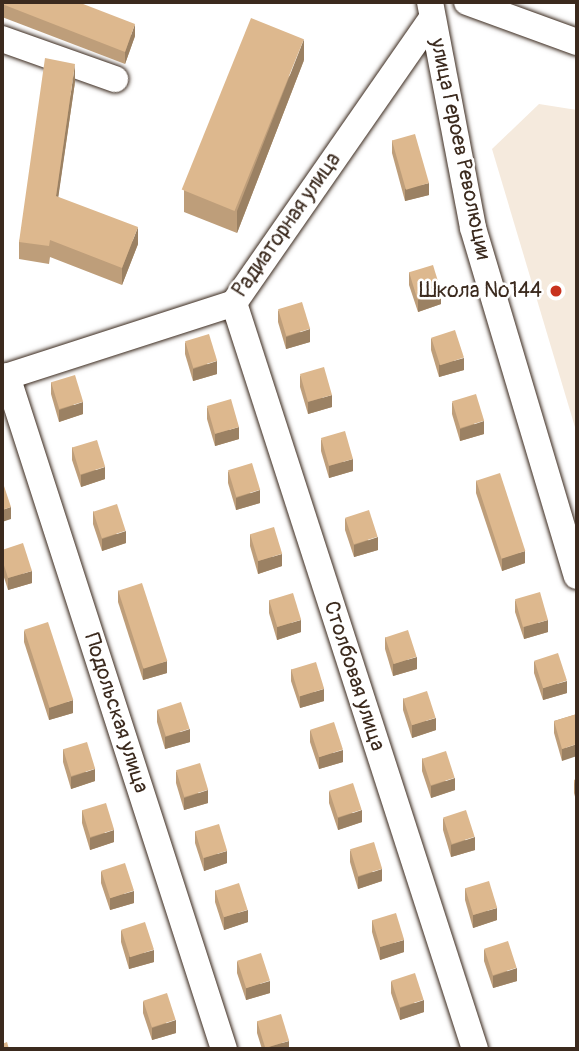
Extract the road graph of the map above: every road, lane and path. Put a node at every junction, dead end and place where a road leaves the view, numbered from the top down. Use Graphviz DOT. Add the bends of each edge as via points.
graph roads {
  1 [pos="467,2"];
  2 [pos="431,10"];
  3 [pos="2,39"];
  4 [pos="577,42"];
  5 [pos="115,79"];
  6 [pos="234,303"];
  7 [pos="4,377"];
  8 [pos="577,576"];
  9 [pos="224,1049"];
  10 [pos="475,1049"];
  1 -- 4 [label="street"];
  2 -- 6 [label="street, Радиаторная улица"];
  2 -- 8 [label="street, улица Героев Революции" via="473,228"];
  3 -- 5 [label="street"];
  6 -- 7 [label="street, Радиаторная улица"];
  6 -- 10 [label="street, Столбовая улица"];
  7 -- 9 [label="street, Подольская улица"];
}
